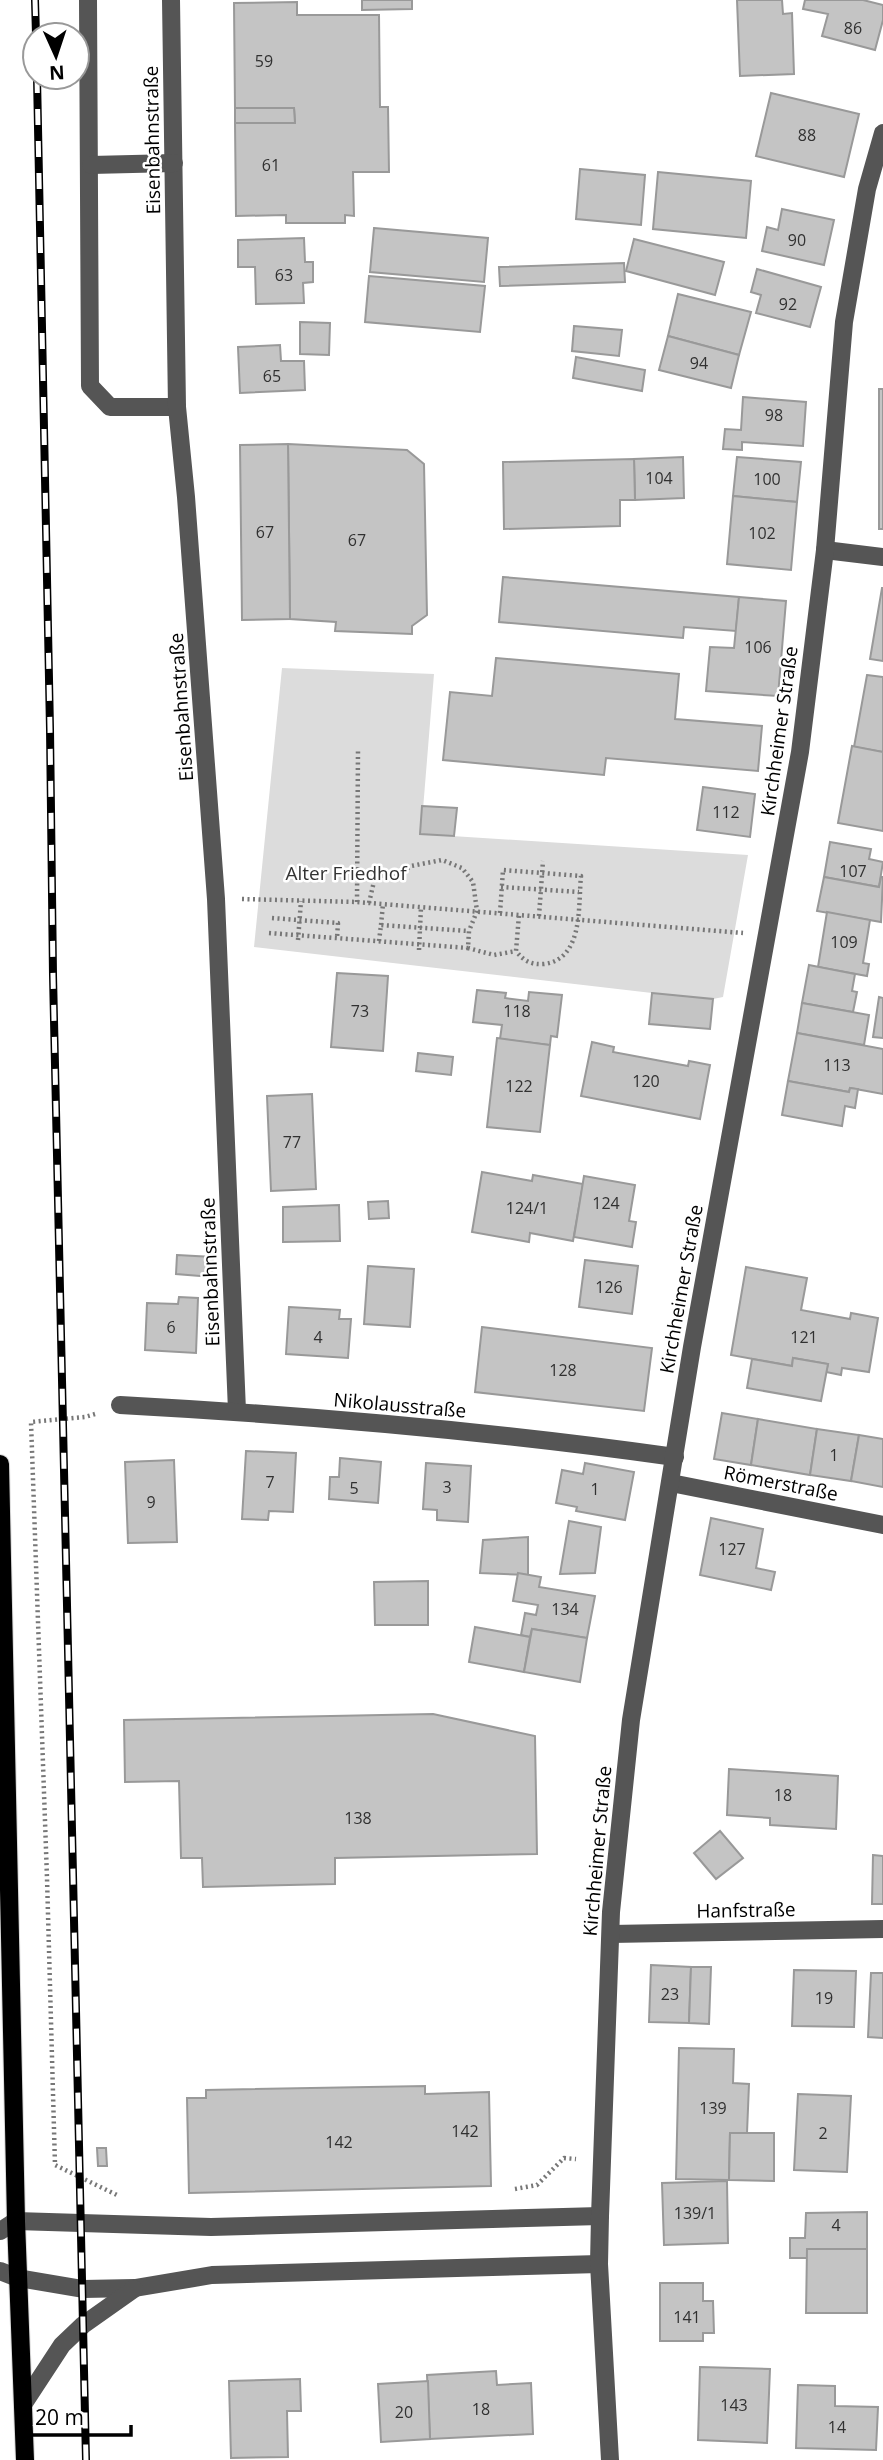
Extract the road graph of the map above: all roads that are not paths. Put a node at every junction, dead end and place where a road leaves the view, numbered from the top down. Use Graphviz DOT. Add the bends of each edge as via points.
graph roads {
  1 [pos="89,0"];
  2 [pos="171,0"];
  3 [pos="883,133"];
  4 [pos="174,163"];
  5 [pos="91,165"];
  6 [pos="177,407"];
  7 [pos="824,550"];
  8 [pos="883,557"];
  9 [pos="120,1405"];
  10 [pos="237,1411"];
  11 [pos="675,1457"];
  12 [pos="0,1465"];
  13 [pos="671,1483"];
  14 [pos="883,1525"];
  15 [pos="883,1928"];
  16 [pos="611,1934"];
  17 [pos="600,2216"];
  18 [pos="16,2221"];
  19 [pos="0,2231"];
  20 [pos="599,2264"];
  21 [pos="0,2271"];
  22 [pos="18,2278"];
  23 [pos="135,2288"];
  24 [pos="24,2403"];
  25 [pos="25,2460"];
  26 [pos="610,2460"];
  1 -- 5 [label="street"];
  2 -- 4 [label="street, Eisenbahnstraße"];
  3 -- 7 [label="street, Kirchheimer Straße" via="867,189 844,322"];
  4 -- 5 [label="street"];
  4 -- 6 [label="street, Eisenbahnstraße"];
  5 -- 6 [label="street" via="90,386 110,407"];
  6 -- 10 [label="street, Eisenbahnstraße" via="216,899"];
  7 -- 8 [label="street"];
  7 -- 11 [label="street, Kirchheimer Straße" via="800,752"];
  9 -- 10 [label="street, Nikolausstraße"];
  10 -- 11 [label="street, Nikolausstraße"];
  11 -- 13 [label="street, Kirchheimer Straße"];
  12 -- 18 [label="main road"];
  13 -- 14 [label="street, Römerstraße"];
  13 -- 16 [label="street, Kirchheimer Straße" via="631,1720"];
  15 -- 16 [label="street, Hanfstraße"];
  16 -- 17 [label="street, Kirchheimer Straße"];
  17 -- 18 [label="street" via="211,2227"];
  17 -- 20 [label="street, Kirchheimer Straße"];
  18 -- 19 [label="street"];
  18 -- 22 [label="main road"];
  20 -- 23 [label="street" via="212,2275"];
  20 -- 26 [label="street, Kirchheimer Straße"];
  21 -- 22 [label="street"];
  22 -- 23 [label="street" via="83,2288"];
  22 -- 24 [label="main road"];
  23 -- 24 [label="street" via="62,2345"];
  24 -- 25 [label="main road"];
}
